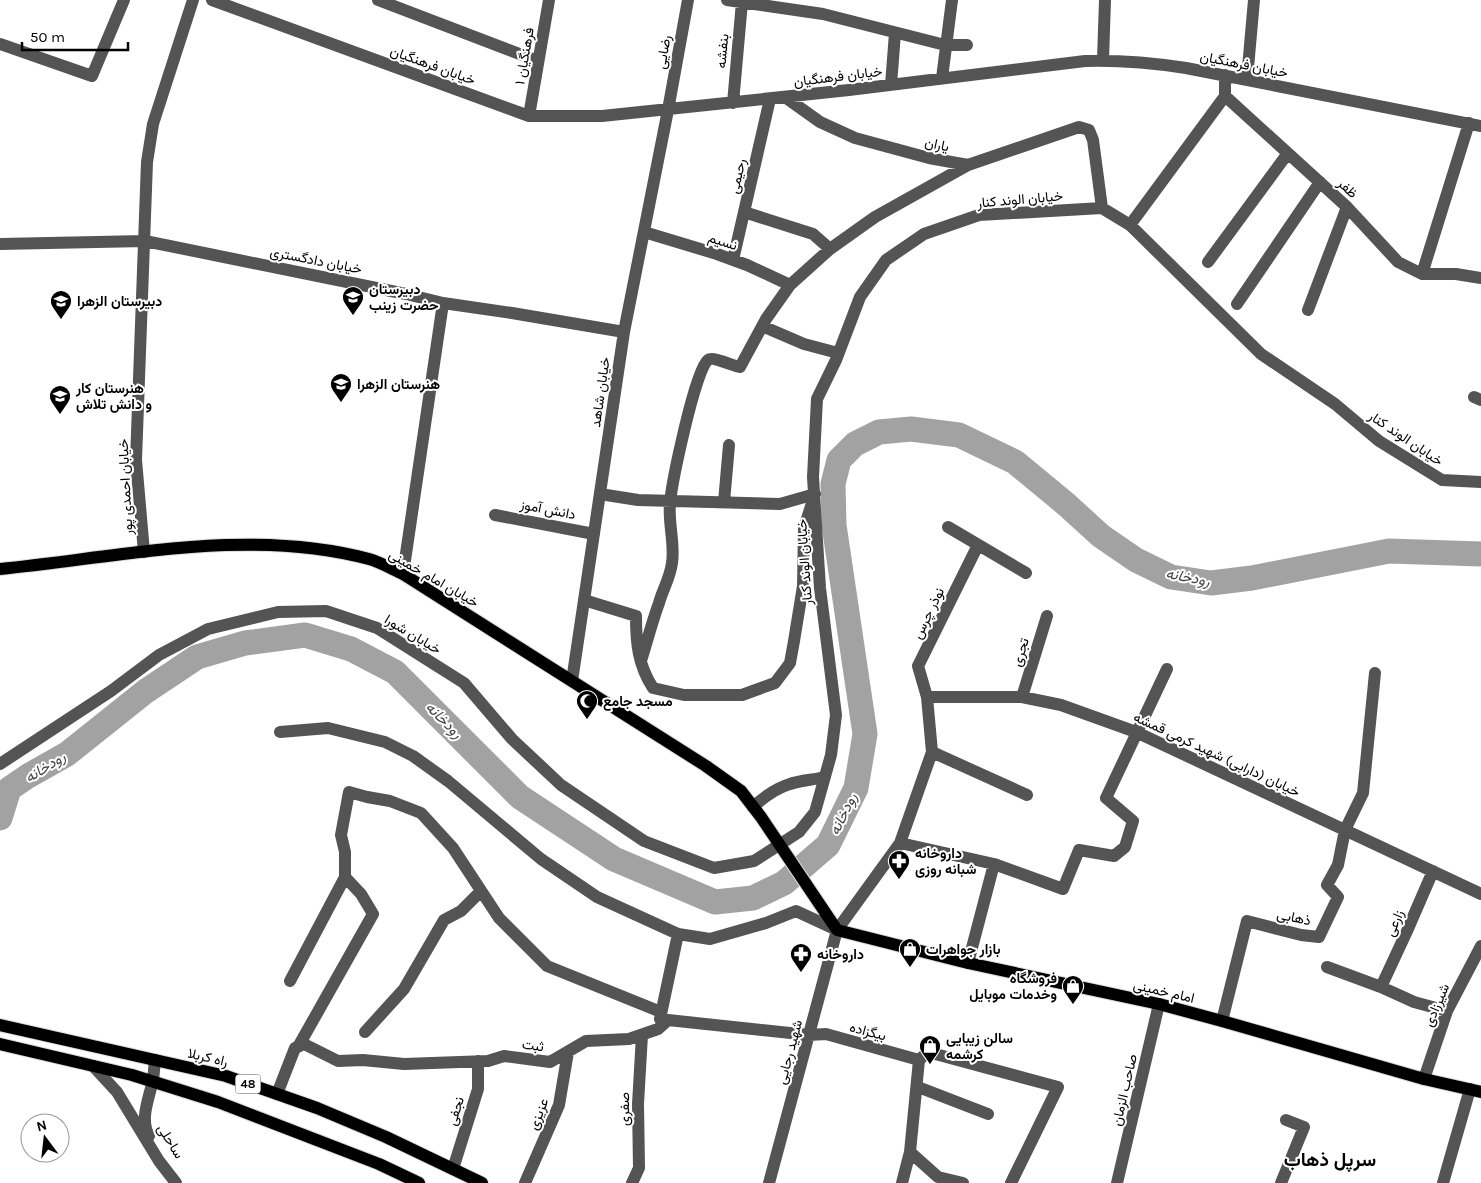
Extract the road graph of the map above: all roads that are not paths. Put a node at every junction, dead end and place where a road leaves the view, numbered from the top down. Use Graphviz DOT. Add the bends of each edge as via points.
graph roads {
  1 [pos="124,0"];
  2 [pos="193,0"];
  3 [pos="212,0"];
  4 [pos="378,0"];
  5 [pos="548,0"];
  6 [pos="688,0"];
  7 [pos="727,0"];
  8 [pos="952,0"];
  9 [pos="1105,0"];
  10 [pos="1254,0"];
  11 [pos="750,2"];
  12 [pos="895,33"];
  13 [pos="0,44"];
  14 [pos="945,45"];
  15 [pos="967,45"];
  16 [pos="1103,60"];
  17 [pos="538,62"];
  18 [pos="1225,75"];
  19 [pos="942,78"];
  20 [pos="1247,79"];
  21 [pos="891,85"];
  22 [pos="1225,96"];
  23 [pos="785,97"];
  24 [pos="770,99"];
  25 [pos="733,103"];
  26 [pos="668,110"];
  27 [pos="529,116"];
  28 [pos="1475,125"];
  29 [pos="1288,153"];
  30 [pos="968,166"];
  31 [pos="1320,182"];
  32 [pos="1347,207"];
  33 [pos="1102,208"];
  34 [pos="744,212"];
  35 [pos="1130,225"];
  36 [pos="644,232"];
  37 [pos="145,241"];
  38 [pos="0,244"];
  39 [pos="830,249"];
  40 [pos="733,260"];
  41 [pos="1208,262"];
  42 [pos="1422,274"];
  43 [pos="1481,278"];
  44 [pos="790,285"];
  45 [pos="443,303"];
  46 [pos="1237,304"];
  47 [pos="1308,310"];
  48 [pos="762,326"];
  49 [pos="624,332"];
  50 [pos="838,353"];
  51 [pos="729,445"];
  52 [pos="1481,482"];
  53 [pos="600,494"];
  54 [pos="815,494"];
  55 [pos="670,501"];
  56 [pos="724,502"];
  57 [pos="495,514"];
  58 [pos="948,527"];
  59 [pos="594,534"];
  60 [pos="978,544"];
  61 [pos="144,552"];
  62 [pos="0,569"];
  63 [pos="1026,573"];
  64 [pos="403,574"];
  65 [pos="584,600"];
  66 [pos="1047,616"];
  67 [pos="641,661"];
  68 [pos="1167,669"];
  69 [pos="1374,673"];
  70 [pos="572,681"];
  71 [pos="927,696"];
  72 [pos="1022,697"];
  73 [pos="280,732"];
  74 [pos="1136,732"];
  75 [pos="932,752"];
  76 [pos="0,764"];
  77 [pos="825,777"];
  78 [pos="1027,796"];
  79 [pos="753,807"];
  80 [pos="1345,830"];
  81 [pos="900,843"];
  82 [pos="779,844"];
  83 [pos="994,864"];
  84 [pos="1433,871"];
  85 [pos="345,877"];
  86 [pos="481,891"];
  87 [pos="1481,894"];
  88 [pos="837,930"];
  89 [pos="678,934"];
  90 [pos="1481,946"];
  91 [pos="968,963"];
  92 [pos="1327,967"];
  93 [pos="290,981"];
  94 [pos="1381,987"];
  95 [pos="1159,1004"];
  96 [pos="1447,1011"];
  97 [pos="662,1012"];
  98 [pos="1222,1020"];
  99 [pos="0,1025"];
  100 [pos="658,1029"];
  101 [pos="365,1032"];
  102 [pos="642,1035"];
  103 [pos="809,1035"];
  104 [pos="0,1044"];
  105 [pos="298,1046"];
  106 [pos="568,1052"];
  107 [pos="155,1060"];
  108 [pos="919,1060"];
  109 [pos="478,1061"];
  110 [pos="92,1066"];
  111 [pos="1424,1079"];
  112 [pos="153,1082"];
  113 [pos="918,1087"];
  114 [pos="1476,1090"];
  115 [pos="277,1094"];
  116 [pos="988,1114"];
  117 [pos="1286,1120"];
  118 [pos="910,1152"];
  119 [pos="453,1169"];
  120 [pos="176,1183"];
  121 [pos="183,1183"];
  122 [pos="419,1183"];
  123 [pos="482,1183"];
  124 [pos="525,1183"];
  125 [pos="632,1183"];
  126 [pos="769,1183"];
  127 [pos="902,1183"];
  128 [pos="962,1183"];
  129 [pos="1011,1183"];
  130 [pos="1117,1183"];
  131 [pos="1281,1183"];
  132 [pos="1443,1183"];
  1 -- 13 [label="street" via="92,76"];
  2 -- 37 [label="street, خیابان احمدی پور" via="153,124 147,162"];
  3 -- 27 [label="street, خیابان فرهنگیان"];
  4 -- 17 [label="street"];
  5 -- 17 [label="street, فرهنگیان ۱"];
  6 -- 26 [label="street, رضایی"];
  7 -- 11 [label="street"];
  8 -- 14 [label="street"];
  9 -- 16 [label="street"];
  10 -- 20 [label="street"];
  11 -- 12 [label="street" via="823,14"];
  11 -- 25 [label="street, بنفشه"];
  12 -- 14 [label="street"];
  12 -- 21 [label="street"];
  14 -- 15 [label="street"];
  14 -- 19 [label="street"];
  16 -- 18 [label="street, خیابان فرهنگیان" via="1154,63"];
  16 -- 19 [label="street, خیابان فرهنگیان"];
  17 -- 27 [label="street, فرهنگیان ۱"];
  18 -- 20 [label="street, خیابان فرهنگیان"];
  18 -- 22 [label="street"];
  19 -- 21 [label="street, خیابان فرهنگیان"];
  20 -- 28 [label="street, خیابان فرهنگیان"];
  21 -- 23 [label="street, خیابان فرهنگیان"];
  22 -- 29 [label="street, ظفر"];
  22 -- 35 [label="street"];
  23 -- 24 [label="street, خیابان فرهنگیان"];
  23 -- 30 [label="street, یاران" via="820,122 854,138"];
  24 -- 25 [label="street, خیابان فرهنگیان"];
  24 -- 34 [label="street, رحیمی"];
  25 -- 26 [label="street, خیابان فرهنگیان"];
  26 -- 27 [label="street, خیابان فرهنگیان" via="602,116"];
  26 -- 36 [label="street, خیابان شاهد"];
  28 -- 42 [label="street"];
  29 -- 31 [label="street, ظفر"];
  29 -- 41 [label="street"];
  30 -- 33 [label="street" via="1080,127 1090,130"];
  30 -- 39 [label="street" via="875,217"];
  31 -- 32 [label="street, ظفر"];
  31 -- 46 [label="street"];
  32 -- 42 [label="street, ظفر" via="1398,262"];
  32 -- 47 [label="street"];
  33 -- 35 [label="street, خیابان الوند کنار"];
  33 -- 50 [label="street, خیابان الوند کنار" via="979,215 924,234 886,260 860,297"];
  34 -- 39 [label="street" via="813,234"];
  34 -- 40 [label="street, رحیمی"];
  35 -- 52 [label="street, خیابان الوند کنار" via="1261,354 1335,404 1379,441 1442,480"];
  36 -- 40 [label="street, نسیم"];
  36 -- 49 [label="street, خیابان شاهد"];
  37 -- 38 [label="street, خیابان دادگستری"];
  37 -- 45 [label="street, خیابان دادگستری"];
  37 -- 61 [label="street, خیابان احمدی پور" via="136,460"];
  39 -- 44 [label="street"];
  40 -- 44 [label="street, نسیم"];
  42 -- 43 [label="street, ظفر"];
  44 -- 48 [label="street"];
  45 -- 49 [label="street, خیابان دادگستری"];
  45 -- 64 [label="street"];
  48 -- 50 [label="street" via="804,344"];
  48 -- 55 [label="street" via="740,367 713,358 704,365 688,418"];
  49 -- 53 [label="street, خیابان شاهد"];
  50 -- 54 [label="street, خیابان الوند کنار" via="817,399"];
  51 -- 56 [label="street"];
  53 -- 55 [label="street"];
  53 -- 59 [label="street, خیابان شاهد"];
  54 -- 56 [label="street" via="780,504"];
  54 -- 67 [label="street" via="804,528 803,586 790,663 775,683 742,695 684,695 653,688 644,674"];
  54 -- 77 [label="street, خیابان الوند کنار" via="820,588 836,715"];
  55 -- 56 [label="street"];
  55 -- 67 [label="street" via="672,561"];
  57 -- 59 [label="street, دانش آموز"];
  58 -- 60 [label="street"];
  59 -- 65 [label="street, خیابان شاهد"];
  60 -- 63 [label="street"];
  60 -- 71 [label="street, نوذر چرس" via="918,666"];
  61 -- 62 [label="main road, خیابان امام خمینی"];
  61 -- 64 [label="main road, خیابان امام خمینی" via="192,546 262,544 370,559"];
  64 -- 70 [label="main road, خیابان امام خمینی"];
  65 -- 67 [label="street" via="636,616 636,643"];
  65 -- 70 [label="street, خیابان شاهد"];
  66 -- 72 [label="street, تجری"];
  68 -- 74 [label="street"];
  69 -- 80 [label="street" via="1362,794"];
  70 -- 79 [label="main road, خیابان امام خمینی" via="706,766 741,791"];
  71 -- 72 [label="street, خیابان (دارابی) شهید کرمی قمشه"];
  71 -- 75 [label="street, نوذر چرس"];
  72 -- 74 [label="street, خیابان (دارابی) شهید کرمی قمشه" via="1061,704"];
  73 -- 89 [label="street" via="328,728 384,742 413,756 541,859 597,897"];
  74 -- 80 [label="street, خیابان (دارابی) شهید کرمی قمشه"];
  74 -- 83 [label="street" via="1106,798 1133,821 1125,847 1114,856 1079,850 1063,889"];
  75 -- 78 [label="street"];
  75 -- 81 [label="street"];
  76 -- 82 [label="street, خیابان شورا" via="111,691 159,655 208,629 278,612 326,611 377,628 464,683 512,739 561,785 644,841 714,868 754,861"];
  77 -- 79 [label="street" via="781,787"];
  77 -- 82 [label="street, خیابان الوند کنار" via="815,812 798,832"];
  79 -- 82 [label="main road, خیابان امام خمینی"];
  80 -- 84 [label="street, خیابان (دارابی) شهید کرمی قمشه"];
  80 -- 98 [label="street, ذهابی" via="1338,865 1327,885 1338,897 1319,936 1301,935 1247,921"];
  81 -- 83 [label="street"];
  81 -- 88 [label="street"];
  82 -- 88 [label="main road, خیابان امام خمینی"];
  83 -- 91 [label="street"];
  84 -- 87 [label="street, خیابان (دارابی) شهید کرمی قمشه"];
  84 -- 94 [label="street, زارعی"];
  85 -- 86 [label="street" via="341,836 349,792 390,801 421,813 453,848"];
  85 -- 93 [label="street"];
  85 -- 105 [label="street" via="373,914"];
  86 -- 97 [label="street" via="499,918 547,966"];
  86 -- 101 [label="street" via="460,911 444,920 404,989"];
  88 -- 89 [label="street" via="796,911 710,939"];
  88 -- 91 [label="main road, امام خمینی"];
  88 -- 103 [label="street, شهید رجایی"];
  89 -- 97 [label="street"];
  90 -- 96 [label="street, شیرزادی"];
  91 -- 95 [label="main road, امام خمینی"];
  92 -- 94 [label="street"];
  94 -- 96 [label="street" via="1414,1002"];
  95 -- 98 [label="main road, امام خمینی"];
  95 -- 130 [label="street, صاحب الزمان"];
  96 -- 111 [label="street, شیرزادی"];
  97 -- 100 [label="street"];
  98 -- 111 [label="main road, امام خمینی"];
  99 -- 107 [label="main road, راه کربلا / 48"];
  100 -- 102 [label="street, ثبت"];
  100 -- 103 [label="street, ثبت" via="668,1020"];
  102 -- 106 [label="street, ثبت" via="629,1039 586,1041"];
  102 -- 125 [label="street, صفری" via="639,1168"];
  103 -- 108 [label="street, بیگزاده" via="826,1034"];
  103 -- 126 [label="street, شهید رجایی"];
  104 -- 110 [label="main road, 48"];
  105 -- 109 [label="street, ثبت" via="304,1044 338,1061 404,1064"];
  105 -- 115 [label="street"];
  106 -- 109 [label="street, ثبت" via="550,1062 504,1056"];
  106 -- 124 [label="street, عزیزی" via="559,1105"];
  107 -- 112 [label="street, ساحلی"];
  107 -- 115 [label="main road, راه کربلا / 48" via="226,1076"];
  108 -- 113 [label="street"];
  108 -- 129 [label="street" via="928,1052 1058,1087"];
  109 -- 119 [label="street, نجفی" via="478,1089"];
  110 -- 112 [label="main road, 48"];
  110 -- 120 [label="street" via="117,1092"];
  111 -- 114 [label="main road, امام خمینی"];
  112 -- 121 [label="street, ساحلی" via="145,1113 145,1129 167,1165"];
  112 -- 122 [label="main road, 48" via="218,1102 379,1164"];
  113 -- 116 [label="street"];
  113 -- 118 [label="street"];
  114 -- 132 [label="street"];
  115 -- 119 [label="main road, راه کربلا / 48" via="386,1137"];
  117 -- 131 [label="street" via="1304,1127"];
  118 -- 127 [label="street"];
  118 -- 128 [label="street" via="938,1177"];
  119 -- 123 [label="main road, راه کربلا / 48"];
}
